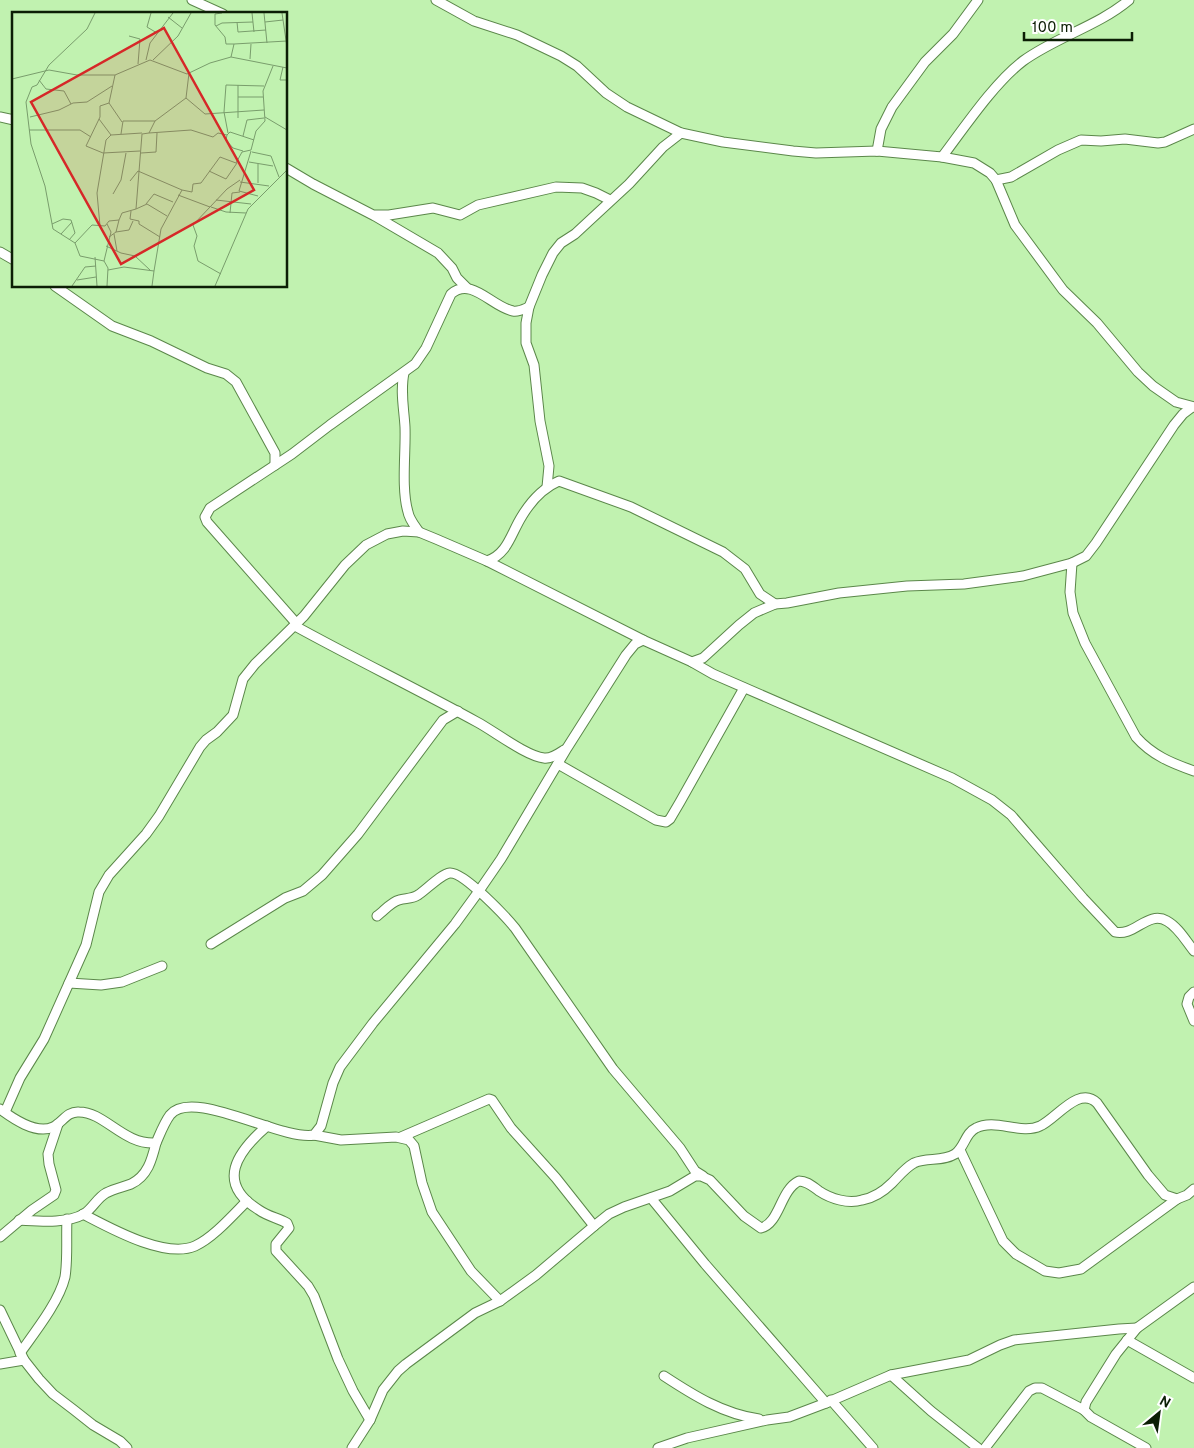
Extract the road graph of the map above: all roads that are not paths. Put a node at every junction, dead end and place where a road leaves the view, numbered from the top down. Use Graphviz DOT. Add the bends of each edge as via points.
graph roads {
  1 [pos="192,0"];
  2 [pos="436,0"];
  3 [pos="978,0"];
  4 [pos="1129,0"];
  5 [pos="1121,3"];
  6 [pos="219,12"];
  7 [pos="1194,129"];
  8 [pos="681,133"];
  9 [pos="877,151"];
  10 [pos="942,157"];
  11 [pos="288,169"];
  12 [pos="996,180"];
  13 [pos="610,200"];
  14 [pos="373,215"];
  15 [pos="0,252"];
  16 [pos="12,259"];
  17 [pos="59,288"];
  18 [pos="467,288"];
  19 [pos="529,307"];
  20 [pos="404,373"];
  21 [pos="1193,407"];
  22 [pos="275,465"];
  23 [pos="549,466"];
  24 [pos="559,482"];
  25 [pos="547,487"];
  26 [pos="408,514"];
  27 [pos="397,532"];
  28 [pos="419,532"];
  29 [pos="487,561"];
  30 [pos="1072,563"];
  31 [pos="775,604"];
  32 [pos="295,624"];
  33 [pos="644,640"];
  34 [pos="692,662"];
  35 [pos="744,688"];
  36 [pos="444,704"];
  37 [pos="458,712"];
  38 [pos="447,717"];
  39 [pos="566,748"];
  40 [pos="545,759"];
  41 [pos="556,767"];
  42 [pos="1194,771"];
  43 [pos="479,891"];
  44 [pos="377,916"];
  45 [pos="211,944"];
  46 [pos="1194,951"];
  47 [pos="162,966"];
  48 [pos="69,983"];
  49 [pos="1194,992"];
  50 [pos="1194,1021"];
  51 [pos="2,1110"];
  52 [pos="58,1124"];
  53 [pos="266,1126"];
  54 [pos="314,1136"];
  55 [pos="401,1137"];
  56 [pos="156,1143"];
  57 [pos="960,1150"];
  58 [pos="705,1177"];
  59 [pos="1194,1189"];
  60 [pos="652,1198"];
  61 [pos="1177,1199"];
  62 [pos="247,1201"];
  63 [pos="83,1214"];
  64 [pos="67,1219"];
  65 [pos="19,1220"];
  66 [pos="594,1226"];
  67 [pos="0,1237"];
  68 [pos="1194,1287"];
  69 [pos="500,1301"];
  70 [pos="0,1310"];
  71 [pos="1137,1328"];
  72 [pos="1126,1340"];
  73 [pos="22,1357"];
  74 [pos="0,1364"];
  75 [pos="891,1375"];
  76 [pos="664,1376"];
  77 [pos="1194,1378"];
  78 [pos="829,1401"];
  79 [pos="1084,1410"];
  80 [pos="370,1420"];
  81 [pos="767,1420"];
  82 [pos="127,1448"];
  83 [pos="352,1448"];
  84 [pos="658,1448"];
  85 [pos="873,1448"];
  86 [pos="978,1448"];
  87 [pos="985,1448"];
  88 [pos="1146,1448"];
  1 -- 6 [label="street"];
  2 -- 8 [label="street" via="474,21 517,35 561,56 606,94"];
  3 -- 9 [label="street" via="892,107 879,136"];
  4 -- 5 [label="street"];
  5 -- 10 [label="street" via="1022,62 998,86"];
  7 -- 12 [label="street" via="1158,143 1125,139 1081,140 1011,177"];
  8 -- 9 [label="street" via="793,151"];
  8 -- 13 [label="street"];
  9 -- 10 [label="street"];
  10 -- 12 [label="street" via="974,163"];
  11 -- 14 [label="street"];
  12 -- 21 [label="street" via="1015,225 1062,290 1097,323 1143,377 1176,402"];
  13 -- 14 [label="street" via="582,188 556,187 478,205 460,215 432,208"];
  13 -- 19 [label="street" via="553,253"];
  14 -- 18 [label="street" via="438,253"];
  15 -- 16 [label="street"];
  17 -- 22 [label="street" via="112,326 231,377 275,453"];
  18 -- 19 [label="street" via="505,308 515,311"];
  18 -- 20 [label="street" via="451,294 426,348"];
  19 -- 23 [label="street" via="526,343 534,365"];
  20 -- 22 [label="street"];
  20 -- 26 [label="street"];
  21 -- 30 [label="street" via="1174,425 1096,544 1086,556"];
  22 -- 32 [label="street" via="218,501 205,517"];
  23 -- 24 [label="street"];
  23 -- 25 [label="street"];
  24 -- 25 [label="street"];
  24 -- 31 [label="street" via="631,507 714,547 745,569 760,594"];
  25 -- 29 [label="street" via="523,514 500,556"];
  26 -- 27 [label="street"];
  26 -- 28 [label="street"];
  27 -- 28 [label="street"];
  27 -- 32 [label="street" via="366,546 345,565"];
  28 -- 29 [label="street"];
  29 -- 33 [label="street"];
  30 -- 31 [label="street" via="1023,576 964,584 839,593"];
  30 -- 42 [label="street" via="1070,592 1073,613 1085,643 1136,737 1160,757"];
  31 -- 34 [label="street" via="754,614 703,658"];
  32 -- 36 [label="street" via="355,660"];
  32 -- 48 [label="street" via="243,679 233,715 200,747 159,816 109,875 99,892 86,945"];
  33 -- 34 [label="street"];
  33 -- 39 [label="street" via="626,655"];
  34 -- 35 [label="street"];
  35 -- 41 [label="street" via="666,822 656,820"];
  35 -- 46 [label="street" via="952,778 992,800 1011,815 1115,932 1126,933 1150,920 1160,919 1172,925"];
  36 -- 37 [label="street"];
  36 -- 38 [label="street"];
  37 -- 38 [label="street"];
  37 -- 40 [label="street"];
  38 -- 45 [label="street" via="358,834 322,875 303,890"];
  39 -- 40 [label="street"];
  39 -- 41 [label="street"];
  40 -- 41 [label="street"];
  41 -- 43 [label="street"];
  43 -- 44 [label="street" via="451,873 413,898 395,902"];
  43 -- 54 [label="street" via="340,1067 321,1126"];
  43 -- 58 [label="street" via="515,928 613,1068 680,1148 694,1170"];
  47 -- 48 [label="street" via="122,982 101,985"];
  48 -- 51 [label="street" via="44,1039"];
  49 -- 50 [label="street" via="1186,1004"];
  51 -- 52 [label="street" via="36,1128 52,1128"];
  52 -- 56 [label="street" via="72,1113 80,1112 134,1140"];
  52 -- 65 [label="street" via="48,1154 56,1190 54,1195"];
  53 -- 54 [label="street"];
  53 -- 56 [label="street" via="197,1106 182,1107 170,1114"];
  53 -- 62 [label="street" via="244,1149 233,1174 234,1182"];
  54 -- 55 [label="street" via="341,1140"];
  55 -- 66 [label="street" via="492,1100 511,1128"];
  55 -- 69 [label="street" via="414,1146 432,1212 471,1271"];
  56 -- 63 [label="street" via="141,1178 105,1194"];
  57 -- 58 [label="street" via="941,1160 912,1164 885,1188 860,1201 836,1200 809,1183 799,1181 790,1187 770,1222 761,1228"];
  57 -- 61 [label="street" via="977,1127 991,1124 1034,1128 1082,1097 1093,1098 1148,1176 1165,1195"];
  57 -- 61 [label="street" via="1002,1241 1016,1254 1045,1270 1059,1273 1081,1269"];
  58 -- 60 [label="street" via="695,1176"];
  59 -- 61 [label="street"];
  60 -- 66 [label="street" via="624,1206"];
  60 -- 78 [label="street" via="704,1264"];
  62 -- 63 [label="street" via="203,1240 186,1248 161,1247"];
  62 -- 80 [label="street" via="259,1211 287,1223 289,1228 276,1244 276,1251 311,1291 353,1391"];
  63 -- 64 [label="street"];
  64 -- 65 [label="street"];
  64 -- 73 [label="street" via="63,1284"];
  65 -- 67 [label="street"];
  66 -- 69 [label="street" via="536,1276"];
  68 -- 71 [label="street"];
  69 -- 80 [label="street" via="475,1313 398,1371 383,1390"];
  70 -- 73 [label="street"];
  71 -- 72 [label="street"];
  71 -- 75 [label="street" via="1014,1340 969,1360"];
  72 -- 77 [label="street"];
  72 -- 79 [label="street" via="1091,1393"];
  73 -- 74 [label="street"];
  73 -- 82 [label="street" via="53,1394"];
  75 -- 78 [label="street"];
  75 -- 86 [label="street"];
  76 -- 81 [label="street" via="720,1408"];
  78 -- 81 [label="street" via="789,1417"];
  78 -- 85 [label="street"];
  79 -- 87 [label="street" via="1042,1388 1029,1390"];
  79 -- 88 [label="street"];
  80 -- 83 [label="street"];
  81 -- 84 [label="street"];
}
